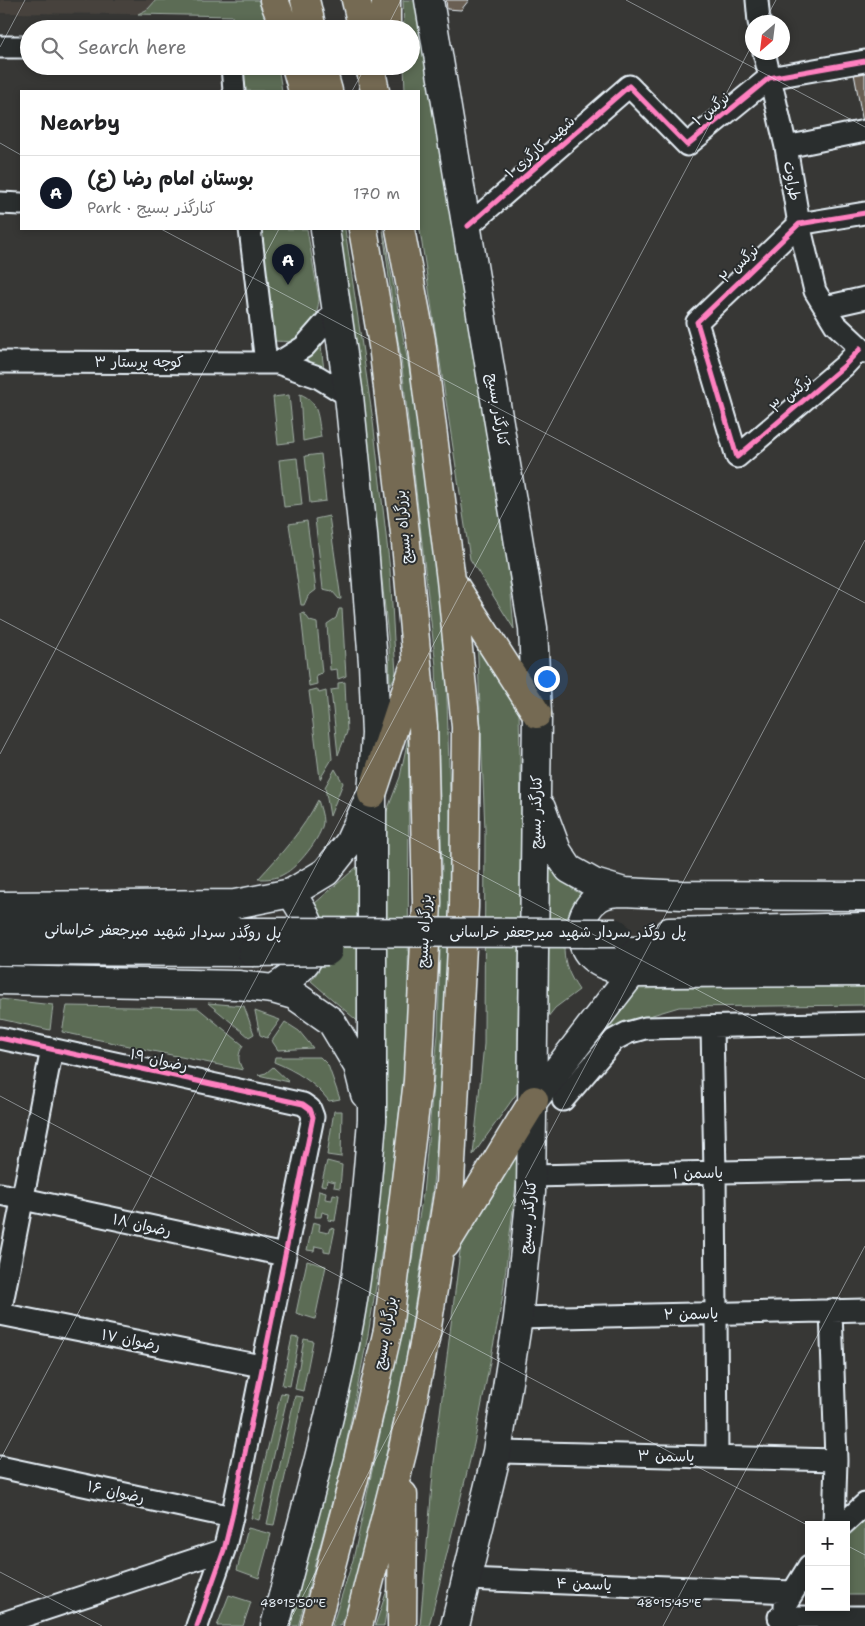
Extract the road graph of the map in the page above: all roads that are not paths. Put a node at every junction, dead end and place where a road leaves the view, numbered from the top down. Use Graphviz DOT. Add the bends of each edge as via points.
graph roads {
  1 [pos="274,0"];
  2 [pos="305,0"];
  3 [pos="356,0"];
  4 [pos="386,0"];
  5 [pos="429,0"];
  6 [pos="758,0"];
  7 [pos="759,15"];
  8 [pos="282,20"];
  9 [pos="310,20"];
  10 [pos="361,20"];
  11 [pos="386,20"];
  12 [pos="0,47"];
  13 [pos="20,47"];
  14 [pos="766,60"];
  15 [pos="865,61"];
  16 [pos="233,75"];
  17 [pos="299,75"];
  18 [pos="324,75"];
  19 [pos="371,75"];
  20 [pos="386,75"];
  21 [pos="769,78"];
  22 [pos="629,86"];
  23 [pos="234,90"];
  24 [pos="303,90"];
  25 [pos="328,90"];
  26 [pos="374,90"];
  27 [pos="386,90"];
  28 [pos="865,131"];
  29 [pos="786,147"];
  30 [pos="0,203"];
  31 [pos="20,204"];
  32 [pos="865,213"];
  33 [pos="799,224"];
  34 [pos="468,226"];
  35 [pos="250,230"];
  36 [pos="325,230"];
  37 [pos="362,230"];
  38 [pos="400,230"];
  39 [pos="865,298"];
  40 [pos="825,307"];
  41 [pos="338,308"];
  42 [pos="862,350"];
  43 [pos="0,362"];
  44 [pos="272,363"];
  45 [pos="349,396"];
  46 [pos="737,457"];
  47 [pos="451,580"];
  48 [pos="417,660"];
  49 [pos="537,714"];
  50 [pos="536,792"];
  51 [pos="372,794"];
  52 [pos="624,892"];
  53 [pos="291,893"];
  54 [pos="865,896"];
  55 [pos="0,906"];
  56 [pos="865,927"];
  57 [pos="0,929"];
  58 [pos="253,942"];
  59 [pos="615,942"];
  60 [pos="865,950"];
  61 [pos="0,951"];
  62 [pos="865,972"];
  63 [pos="632,973"];
  64 [pos="0,980"];
  65 [pos="273,989"];
  66 [pos="865,1023"];
  67 [pos="712,1027"];
  68 [pos="0,1038"];
  69 [pos="52,1049"];
  70 [pos="534,1100"];
  71 [pos="562,1100"];
  72 [pos="372,1120"];
  73 [pos="865,1169"];
  74 [pos="715,1172"];
  75 [pos="531,1176"];
  76 [pos="0,1194"];
  77 [pos="22,1199"];
  78 [pos="284,1255"];
  79 [pos="438,1257"];
  80 [pos="831,1310"];
  81 [pos="865,1310"];
  82 [pos="0,1313"];
  83 [pos="715,1313"];
  84 [pos="518,1318"];
  85 [pos="261,1366"];
  86 [pos="403,1449"];
  87 [pos="497,1452"];
  88 [pos="718,1457"];
  89 [pos="836,1460"];
  90 [pos="0,1467"];
  91 [pos="865,1504"];
  92 [pos="232,1517"];
  93 [pos="834,1521"];
  94 [pos="846,1521"];
  95 [pos="224,1550"];
  96 [pos="805,1572"];
  97 [pos="466,1579"];
  98 [pos="792,1592"];
  99 [pos="865,1617"];
  100 [pos="778,1622"];
  101 [pos="0,1624"];
  102 [pos="197,1626"];
  103 [pos="275,1626"];
  104 [pos="316,1626"];
  105 [pos="358,1626"];
  106 [pos="402,1626"];
  107 [pos="455,1626"];
  1 -- 8 [label="highway"];
  2 -- 9 [label="highway"];
  3 -- 10 [label="highway"];
  4 -- 11 [label="highway"];
  5 -- 34 [label="main road, کنارگذر بسیج"];
  6 -- 7 [label="street"];
  12 -- 13 [label="street"];
  14 -- 21 [label="street, طراوت"];
  15 -- 21 [label="street"];
  16 -- 23 [label="street"];
  17 -- 24 [label="highway"];
  18 -- 25 [label="highway"];
  19 -- 26 [label="highway"];
  20 -- 27 [label="highway"];
  21 -- 22 [label="street, نرگس ۱" via="687,145"];
  21 -- 29 [label="street, طراوت"];
  22 -- 34 [label="street, شهید کارگری ۱"];
  28 -- 29 [label="street"];
  29 -- 33 [label="street, طراوت"];
  30 -- 31 [label="street"];
  32 -- 33 [label="street"];
  33 -- 40 [label="street, طراوت" via="815,291"];
  33 -- 46 [label="street, نرگس ۲" via="697,322"];
  34 -- 49 [label="main road, کنارگذر بسیج" via="533,628"];
  35 -- 44 [label="street"];
  36 -- 41 [label="main road"];
  37 -- 48 [label="highway, بزرگراه بسیج" via="383,345"];
  38 -- 47 [label="highway" via="421,340"];
  39 -- 40 [label="street"];
  40 -- 42 [label="street, طراوت" via="835,324"];
  41 -- 44 [label="street" via="304,347"];
  41 -- 45 [label="main road"];
  42 -- 46 [label="street, نرگس ۳"];
  43 -- 44 [label="street, کوچه پرستار ۳"];
  44 -- 45 [label="street" via="318,377"];
  45 -- 51 [label="main road" via="373,663 376,734"];
  47 -- 49 [label="highway"];
  47 -- 79 [label="highway" via="466,727 464,908 450,1183"];
  48 -- 51 [label="highway"];
  48 -- 104 [label="highway, بزرگراه بسیج" via="423,726 427,903 416,1100 388,1330"];
  49 -- 50 [label="main road, کنارگذر بسیج"];
  50 -- 52 [label="main road" via="557,851 569,869 594,884"];
  50 -- 70 [label="main road, کنارگذر بسیج"];
  51 -- 53 [label="main road" via="349,842 326,872"];
  51 -- 72 [label="main road"];
  52 -- 54 [label="main road"];
  52 -- 63 [label="main road" via="610,892 593,902 582,918 581,932 591,956 602,964"];
  53 -- 55 [label="main road" via="235,904"];
  53 -- 65 [label="main road" via="313,932 313,952 297,974"];
  56 -- 59 [label="main road, پل روگذر سردار شهید میرجعفر خراسانی"];
  57 -- 58 [label="main road, پل روگذر سردار شهید میرجعفر خراسانی"];
  58 -- 59 [label="main road, پل روگذر سردار شهید میرجعفر خراسانی, bridge"];
  58 -- 61 [label="main road, پل روگذر سردار شهید میرجعفر خراسانی"];
  59 -- 60 [label="main road, پل روگذر سردار شهید میرجعفر خراسانی"];
  62 -- 63 [label="main road"];
  63 -- 70 [label="main road"];
  64 -- 65 [label="main road" via="238,985"];
  65 -- 72 [label="main road" via="294,995 331,1021 358,1066"];
  66 -- 67 [label="street"];
  67 -- 71 [label="street" via="645,1028 627,1032 614,1040"];
  67 -- 74 [label="street"];
  68 -- 69 [label="street, رضوان ۱۹"];
  69 -- 77 [label="street"];
  69 -- 78 [label="street, رضوان ۱۹" via="310,1108 313,1117"];
  70 -- 75 [label="main road, کنارگذر بسیج"];
  70 -- 79 [label="highway"];
  72 -- 103 [label="main road" via="349,1323"];
  73 -- 74 [label="street, یاسمن ۱"];
  74 -- 75 [label="street, یاسمن ۱"];
  74 -- 83 [label="street"];
  75 -- 84 [label="main road, کنارگذر بسیج"];
  76 -- 77 [label="street, رضوان ۱۸"];
  77 -- 78 [label="street, رضوان ۱۸"];
  77 -- 82 [label="street"];
  78 -- 85 [label="street"];
  79 -- 86 [label="highway"];
  80 -- 81 [label="street, یاسمن ۲"];
  80 -- 83 [label="street, یاسمن ۲"];
  80 -- 89 [label="street"];
  82 -- 85 [label="street, رضوان ۱۷"];
  83 -- 84 [label="street, یاسمن ۲"];
  83 -- 88 [label="street"];
  84 -- 87 [label="main road, کنارگذر بسیج"];
  85 -- 92 [label="street"];
  86 -- 105 [label="highway"];
  86 -- 106 [label="highway"];
  87 -- 88 [label="street, یاسمن ۳"];
  87 -- 97 [label="main road, کنارگذر بسیج"];
  88 -- 89 [label="street, یاسمن ۳"];
  89 -- 93 [label="street"];
  90 -- 92 [label="street, رضوان ۱۶"];
  91 -- 94 [label="street"];
  92 -- 95 [label="street"];
  95 -- 101 [label="street"];
  95 -- 102 [label="street"];
  96 -- 98 [label="street"];
  97 -- 98 [label="street, یاسمن ۴"];
  97 -- 107 [label="main road, کنارگذر بسیج"];
  98 -- 100 [label="street"];
  99 -- 100 [label="street"];
}
